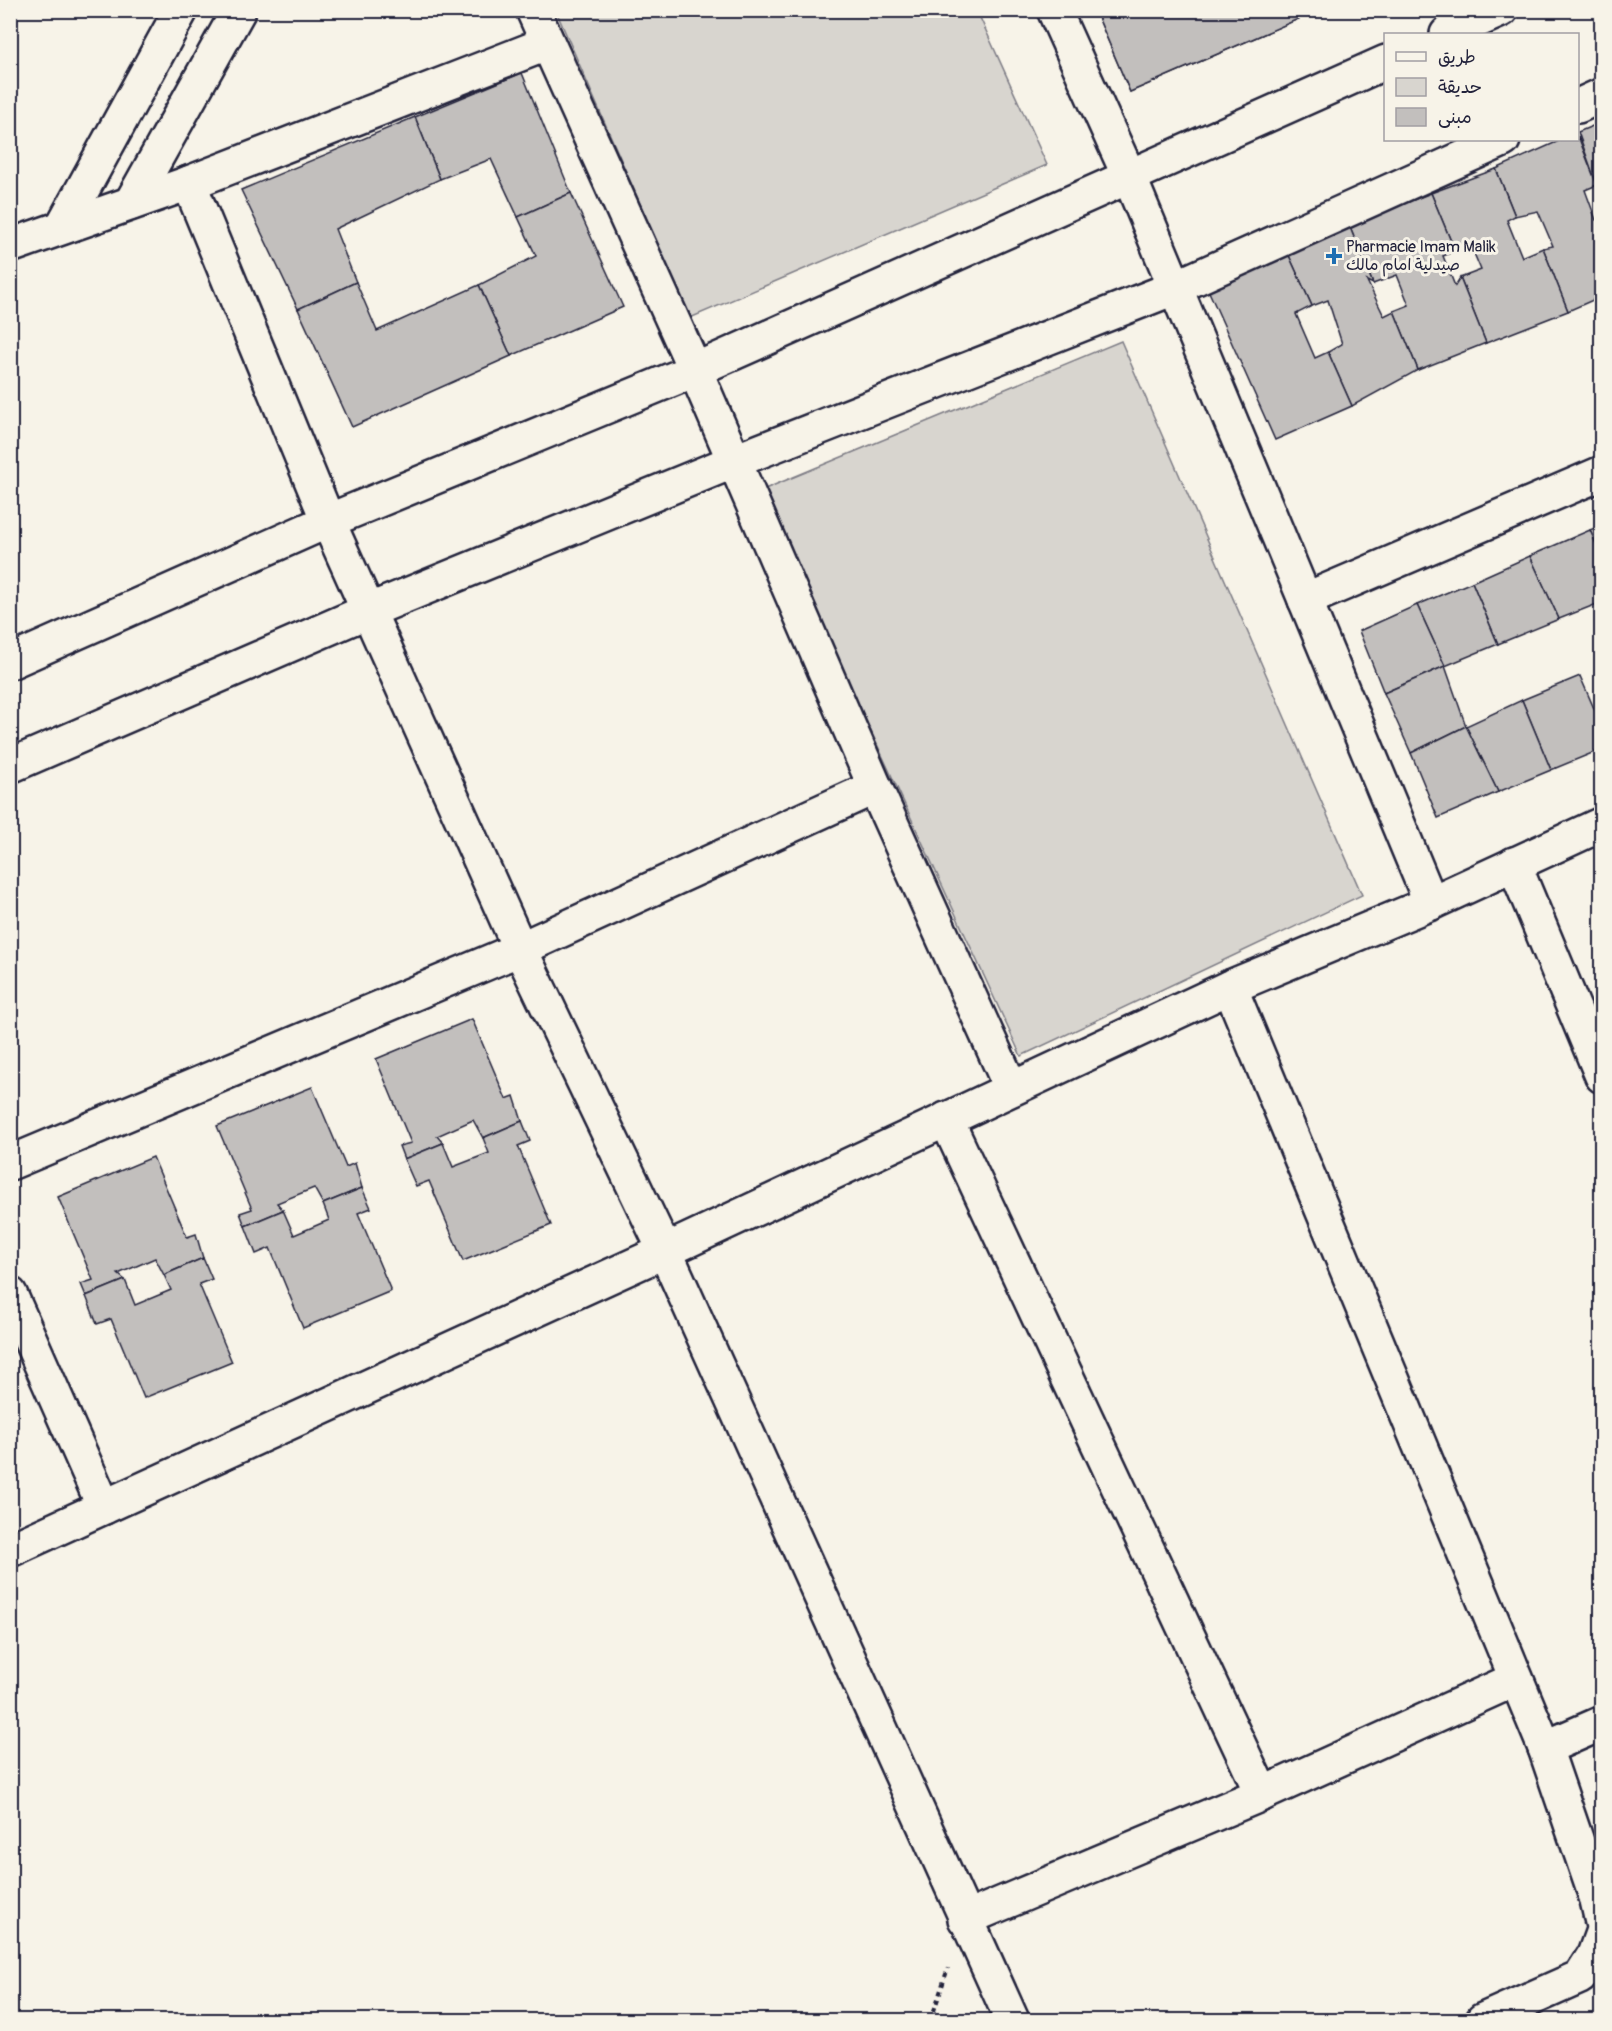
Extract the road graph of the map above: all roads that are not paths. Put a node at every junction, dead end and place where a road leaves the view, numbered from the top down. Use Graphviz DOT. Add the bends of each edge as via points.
graph roads {
  1 [pos="181,10"];
  2 [pos="239,10"];
  3 [pos="533,10"];
  4 [pos="1054,10"];
  5 [pos="1502,10"];
  6 [pos="1449,33"];
  7 [pos="546,44"];
  8 [pos="1384,63"];
  9 [pos="1602,95"];
  10 [pos="1579,106"];
  11 [pos="1501,141"];
  12 [pos="1129,176"];
  13 [pos="189,183"];
  14 [pos="131,203"];
  15 [pos="62,227"];
  16 [pos="16,238"];
  17 [pos="1174,288"];
  18 [pos="695,370"];
  19 [pos="732,462"];
  20 [pos="1602,473"];
  21 [pos="328,521"];
  22 [pos="1305,600"];
  23 [pos="368,610"];
  24 [pos="10,662"];
  25 [pos="10,766"];
  26 [pos="875,787"];
  27 [pos="1602,824"];
  28 [pos="1514,864"];
  29 [pos="1431,903"];
  30 [pos="520,949"];
  31 [pos="1230,987"];
  32 [pos="1602,1076"];
  33 [pos="1011,1088"];
  34 [pos="946,1119"];
  35 [pos="10,1163"];
  36 [pos="665,1251"];
  37 [pos="10,1294"];
  38 [pos="104,1508"];
  39 [pos="10,1550"];
  40 [pos="1516,1679"];
  41 [pos="1602,1723"];
  42 [pos="1545,1748"];
  43 [pos="1262,1794"];
  44 [pos="965,1919"];
  45 [pos="1602,1922"];
  46 [pos="1602,1933"];
  47 [pos="1012,2020"];
  48 [pos="1483,2020"];
  1 -- 15 [label="street"];
  2 -- 14 [label="street"];
  3 -- 7 [label="street"];
  4 -- 12 [label="street"];
  5 -- 6 [label="street"];
  7 -- 13 [label="street"];
  7 -- 18 [label="street"];
  8 -- 12 [label="street"];
  9 -- 10 [label="street"];
  11 -- 17 [label="street"];
  12 -- 17 [label="street"];
  12 -- 18 [label="street"];
  13 -- 14 [label="street"];
  13 -- 21 [label="street"];
  14 -- 15 [label="street"];
  15 -- 16 [label="street"];
  17 -- 19 [label="street"];
  17 -- 22 [label="street"];
  18 -- 19 [label="street"];
  18 -- 21 [label="street"];
  19 -- 23 [label="street"];
  19 -- 26 [label="street"];
  20 -- 22 [label="street"];
  21 -- 23 [label="street"];
  21 -- 24 [label="street"];
  22 -- 29 [label="street"];
  23 -- 25 [label="street"];
  23 -- 30 [label="street"];
  26 -- 30 [label="street"];
  26 -- 33 [label="street"];
  27 -- 28 [label="street"];
  28 -- 29 [label="street"];
  28 -- 32 [label="street"];
  29 -- 31 [label="street"];
  30 -- 35 [label="street"];
  30 -- 36 [label="street"];
  31 -- 33 [label="street"];
  31 -- 40 [label="street"];
  33 -- 34 [label="street"];
  34 -- 36 [label="street"];
  34 -- 43 [label="street"];
  36 -- 38 [label="street"];
  36 -- 44 [label="street"];
  37 -- 38 [label="street"];
  38 -- 39 [label="street"];
  40 -- 42 [label="street"];
  40 -- 43 [label="street"];
  41 -- 42 [label="street"];
  42 -- 45 [label="street" via="1598,1900"];
  43 -- 44 [label="street"];
  44 -- 47 [label="street"];
  46 -- 48 [label="street" via="1580,1977"];
}
